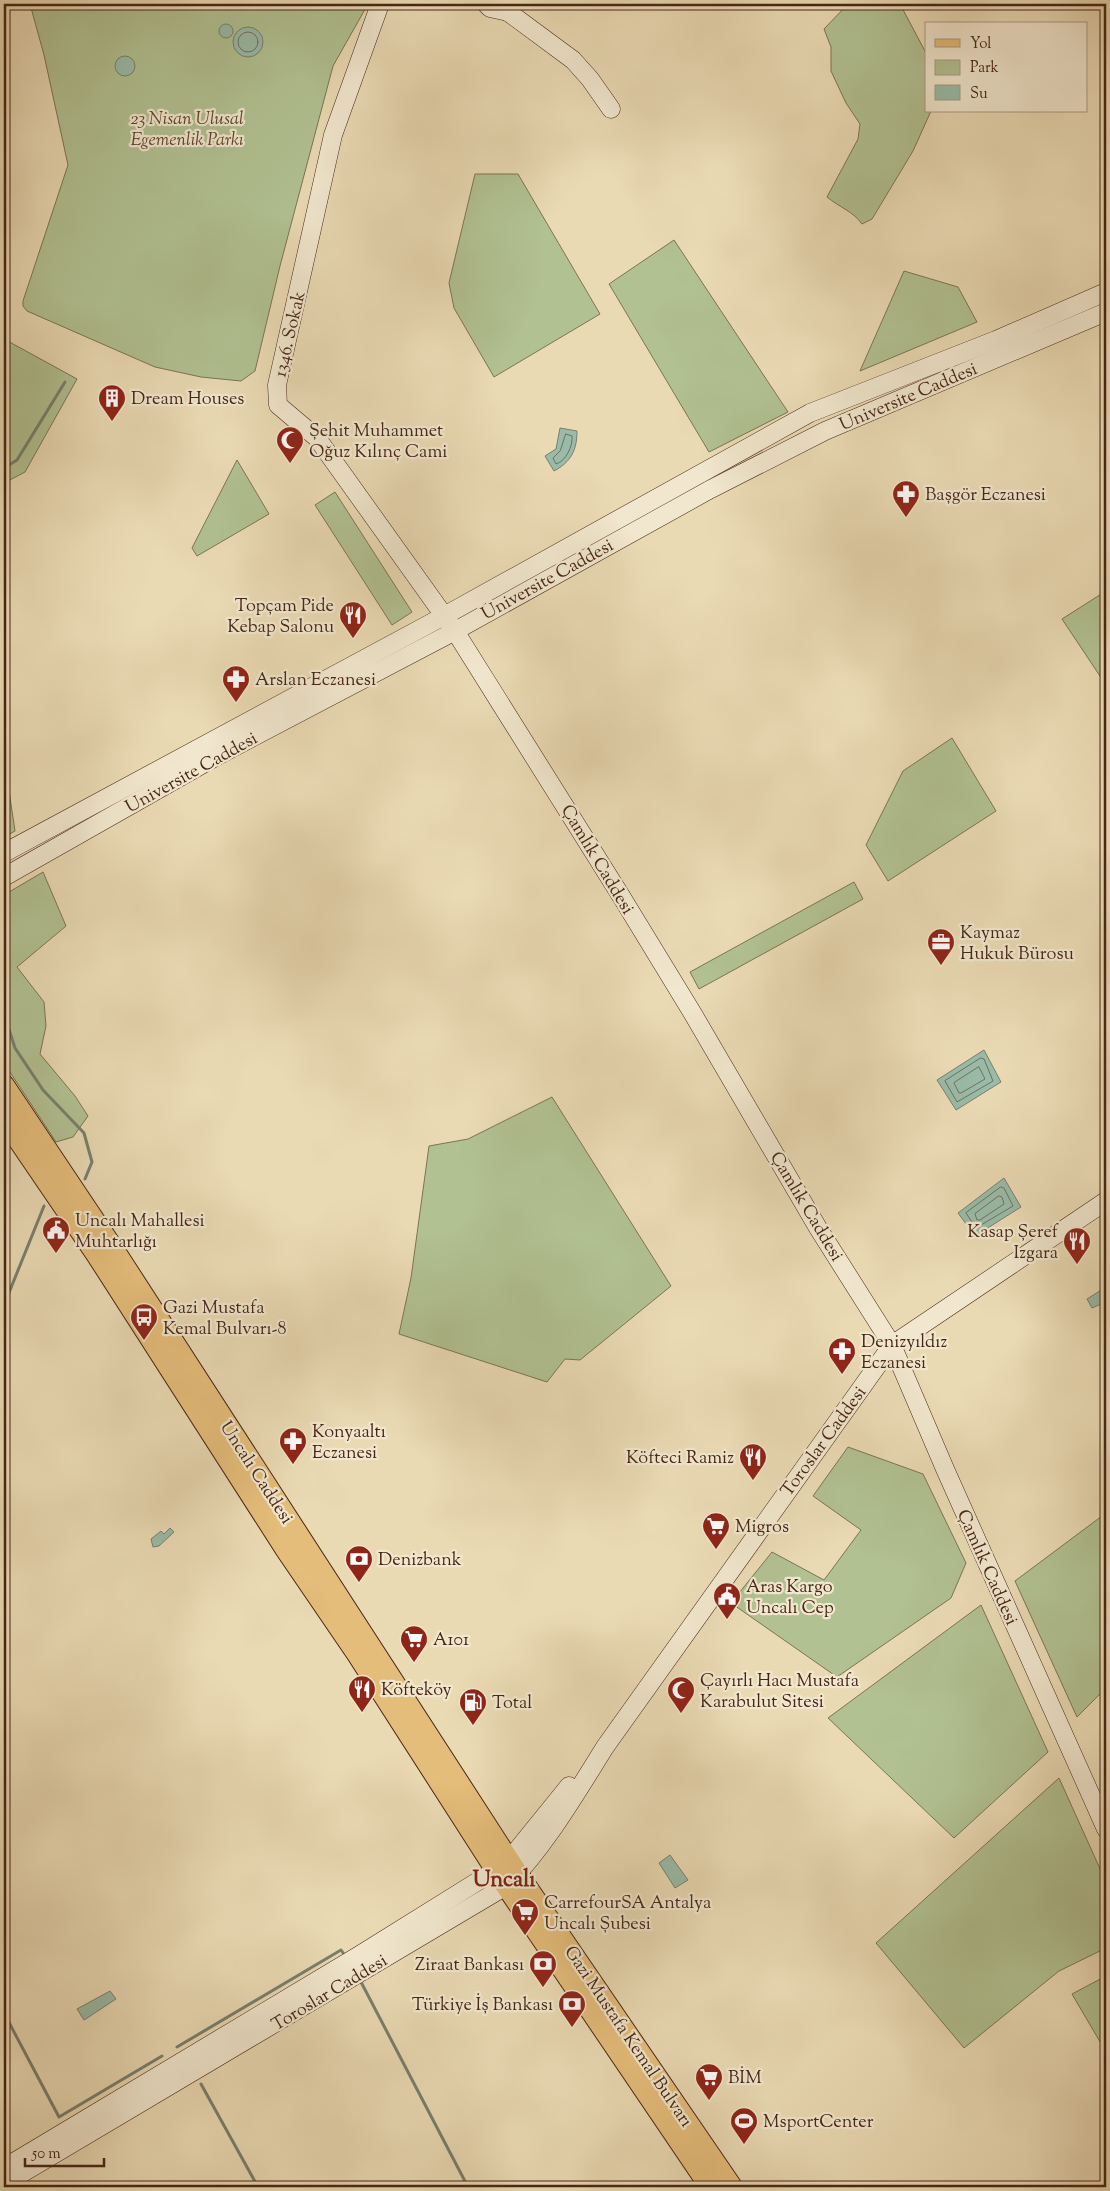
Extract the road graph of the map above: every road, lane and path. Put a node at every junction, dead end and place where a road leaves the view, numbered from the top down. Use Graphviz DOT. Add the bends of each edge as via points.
graph roads {
  1 [pos="380,4"];
  2 [pos="486,4"];
  3 [pos="506,8"];
  4 [pos="611,109"];
  5 [pos="1106,292"];
  6 [pos="1106,312"];
  7 [pos="444,616"];
  8 [pos="455,631"];
  9 [pos="4,853"];
  10 [pos="4,877"];
  11 [pos="4,1085"];
  12 [pos="4,1118"];
  13 [pos="1106,1202"];
  14 [pos="892,1345"];
  15 [pos="1106,1829"];
  16 [pos="507,1873"];
  17 [pos="362,1963"];
  18 [pos="4,2168"];
  19 [pos="4,2184"];
  20 [pos="710,2187"];
  21 [pos="732,2187"];
  1 -- 7 [label="street, 1346. Sokak" via="333,134 277,385 278,405 317,438"];
  2 -- 3 [label="street" via="490,8"];
  3 -- 4 [label="street" via="573,60"];
  5 -- 7 [label="street, Universite Caddesi" via="996,340 810,413"];
  6 -- 8 [label="street, Universite Caddesi" via="825,431 708,490"];
  7 -- 8 [label="street, Çamlık Caddesi"];
  7 -- 9 [label="street, Universite Caddesi"];
  8 -- 10 [label="street, Universite Caddesi" via="219,755"];
  8 -- 14 [label="street, Çamlık Caddesi" via="616,888 818,1228"];
  11 -- 16 [label="main road, Uncalı Caddesi" via="111,1245"];
  12 -- 16 [label="main road, Uncalı Caddesi" via="96,1254 286,1550"];
  13 -- 14 [label="street, Toroslar Caddesi"];
  14 -- 15 [label="street, Çamlık Caddesi" via="948,1478"];
  14 -- 16 [label="street, Toroslar Caddesi" via="605,1747 567,1808"];
  16 -- 17 [label="street, Toroslar Caddesi"];
  16 -- 20 [label="main road, Gazi Mustafa Kemal Bulvarı"];
  16 -- 21 [label="main road, Gazi Mustafa Kemal Bulvarı"];
  17 -- 18 [label="street, Toroslar Caddesi"];
  17 -- 19 [label="street, Toroslar Caddesi"];
}
